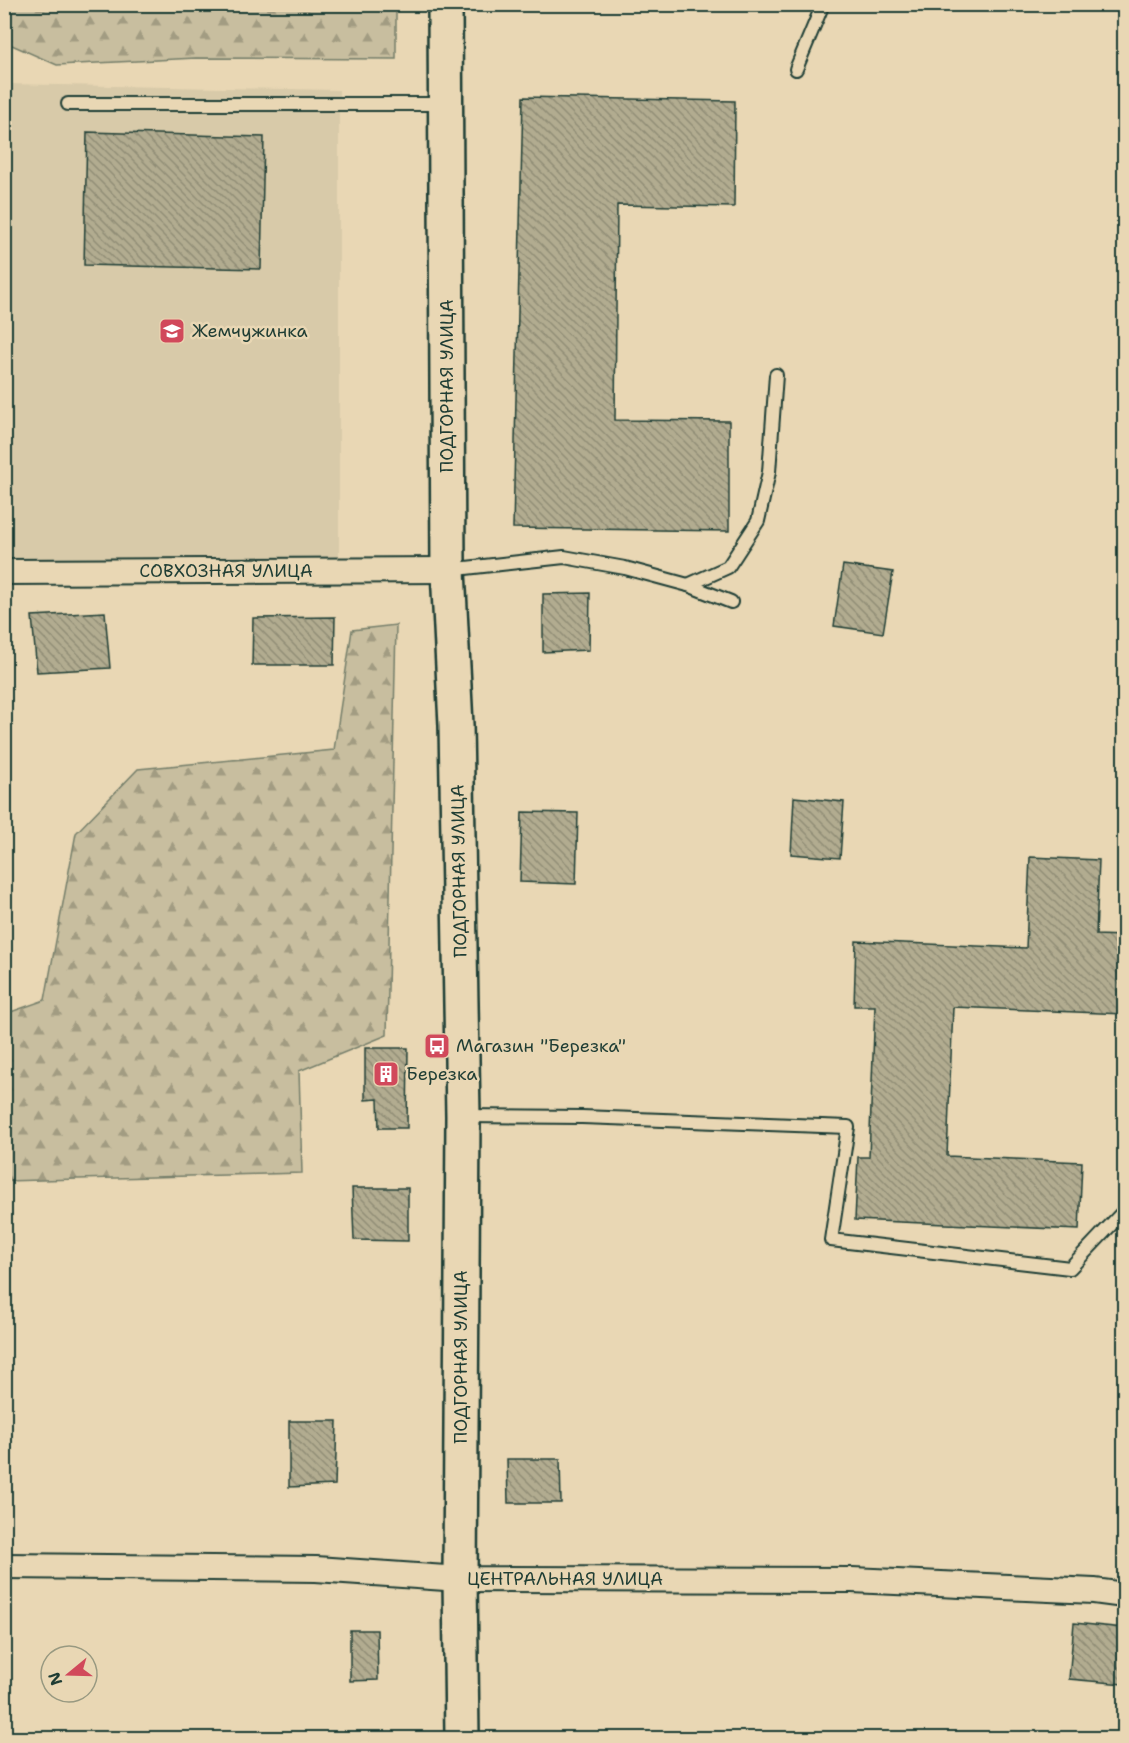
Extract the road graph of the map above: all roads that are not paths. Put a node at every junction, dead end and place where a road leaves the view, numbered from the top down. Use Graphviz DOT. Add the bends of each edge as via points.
graph roads {
  1 [pos="445,4"];
  2 [pos="823,4"];
  3 [pos="796,69"];
  4 [pos="68,104"];
  5 [pos="445,104"];
  6 [pos="776,375"];
  7 [pos="448,570"];
  8 [pos="4,572"];
  9 [pos="688,585"];
  10 [pos="730,602"];
  11 [pos="463,1116"];
  12 [pos="1125,1211"];
  13 [pos="4,1566"];
  14 [pos="460,1579"];
  15 [pos="1125,1595"];
  16 [pos="462,1738"];
  1 -- 5 [label="street, ПОДГОРНАЯ УЛИЦА"];
  2 -- 3 [label="lane"];
  4 -- 5 [label="lane"];
  5 -- 7 [label="street, ПОДГОРНАЯ УЛИЦА"];
  6 -- 9 [label="lane" via="769,472 759,521 728,567"];
  7 -- 8 [label="street, СОВХОЗНАЯ УЛИЦА"];
  7 -- 9 [label="lane" via="564,557"];
  7 -- 11 [label="street, ПОДГОРНАЯ УЛИЦА" via="456,725"];
  9 -- 10 [label="lane"];
  11 -- 12 [label="lane" via="848,1127 831,1240 1070,1268"];
  11 -- 14 [label="street, ПОДГОРНАЯ УЛИЦА"];
  13 -- 14 [label="street, ЦЕНТРАЛЬНАЯ УЛИЦА" via="316,1569"];
  14 -- 15 [label="street, ЦЕНТРАЛЬНАЯ УЛИЦА" via="852,1580"];
  14 -- 16 [label="street, ПОДГОРНАЯ УЛИЦА"];
}
